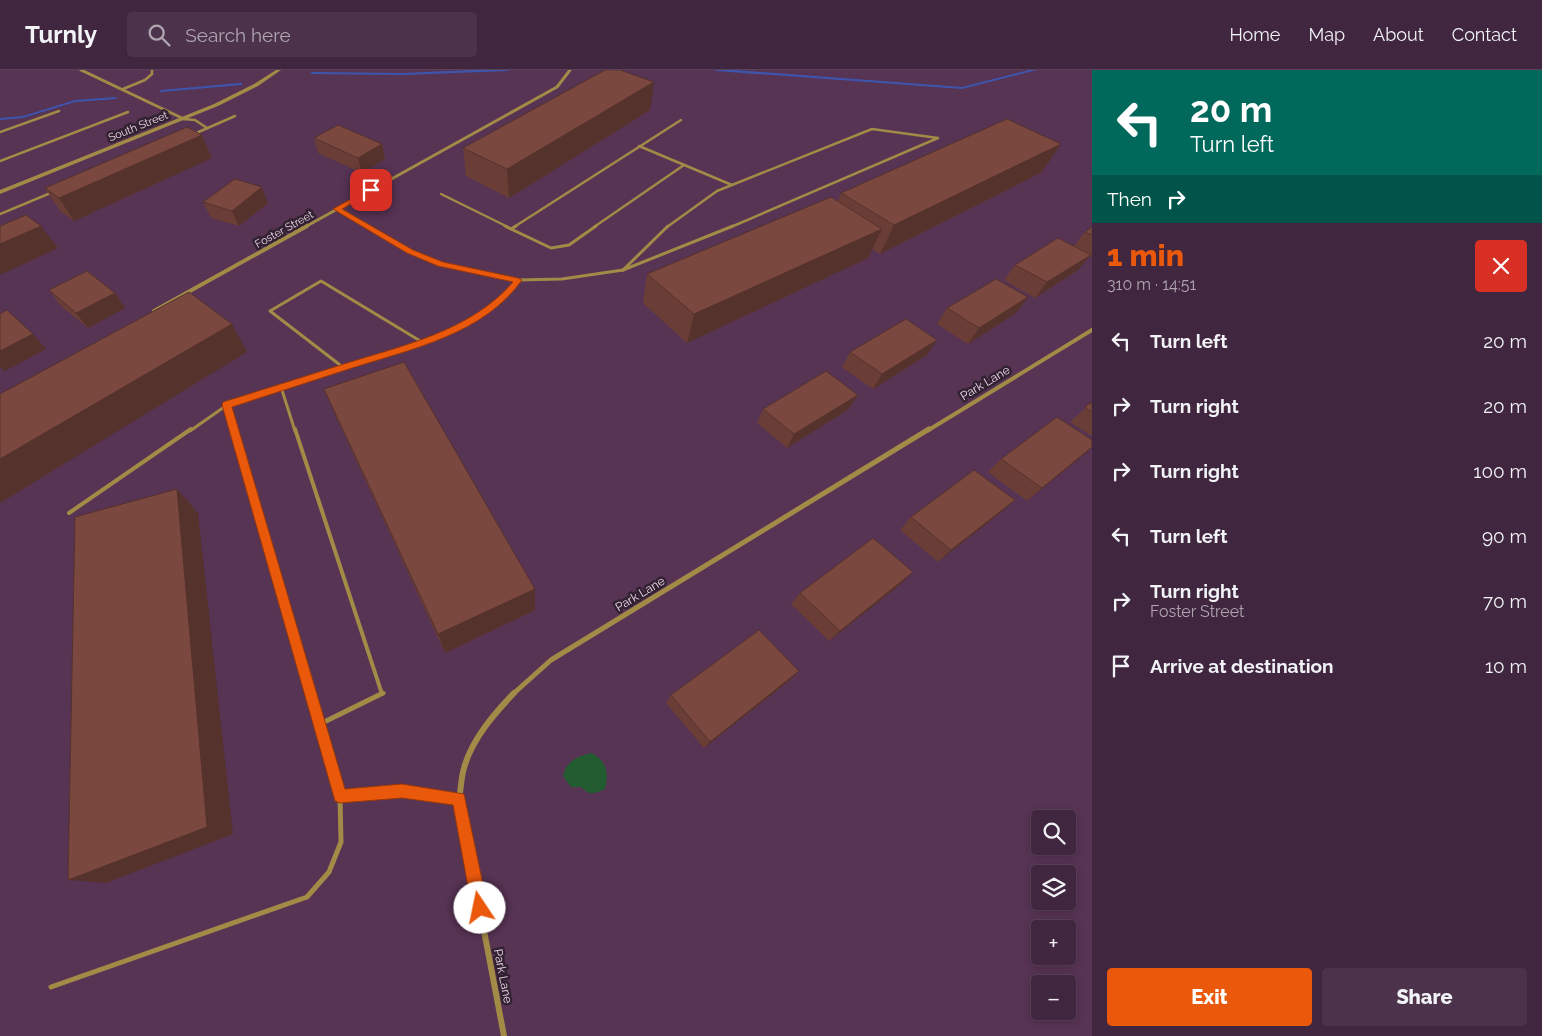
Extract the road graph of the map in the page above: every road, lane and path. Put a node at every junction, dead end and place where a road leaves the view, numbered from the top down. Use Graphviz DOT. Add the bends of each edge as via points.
graph roads {
  1 [pos="81,70"];
  2 [pos="152,70"];
  3 [pos="279,70"];
  4 [pos="570,70"];
  5 [pos="123,89"];
  6 [pos="59,111"];
  7 [pos="128,112"];
  8 [pos="235,116"];
  9 [pos="184,118"];
  10 [pos="681,120"];
  11 [pos="207,128"];
  12 [pos="0,132"];
  13 [pos="193,134"];
  14 [pos="639,146"];
  15 [pos="0,161"];
  16 [pos="684,165"];
  17 [pos="732,185"];
  18 [pos="0,192"];
  19 [pos="53,192"];
  20 [pos="441,194"];
  21 [pos="337,209"];
  22 [pos="0,214"];
  23 [pos="511,229"];
  24 [pos="623,270"];
  25 [pos="518,280"];
  26 [pos="147,314"];
  27 [pos="1092,330"];
  28 [pos="422,342"];
  29 [pos="344,368"];
  30 [pos="281,388"];
  31 [pos="227,405"];
  32 [pos="69,513"];
  33 [pos="320,724"];
  34 [pos="340,796"];
  35 [pos="459,799"];
  36 [pos="51,987"];
  37 [pos="504,1036"];
  1 -- 5 [label="street"];
  2 -- 5 [label="lane" via="145,80"];
  3 -- 9 [label="street, South Street" via="241,93"];
  4 -- 21 [label="street, Foster Street" via="557,87"];
  5 -- 9 [label="street"];
  6 -- 12 [label="lane"];
  7 -- 15 [label="lane"];
  8 -- 11 [label="lane"];
  9 -- 11 [label="lane" via="195,120"];
  9 -- 18 [label="street, South Street"];
  10 -- 14 [label="lane"];
  11 -- 13 [label="lane"];
  14 -- 16 [label="lane"];
  14 -- 23 [label="lane"];
  16 -- 17 [label="lane"];
  16 -- 23 [label="lane" via="569,245 551,248"];
  17 -- 24 [label="lane" via="717,190 669,226"];
  17 -- 24 [label="lane" via="872,129 938,138"];
  19 -- 22 [label="lane"];
  20 -- 23 [label="lane"];
  21 -- 25 [label="lane" via="410,252 441,264"];
  21 -- 26 [label="street, Foster Street"];
  24 -- 25 [label="lane" via="562,279"];
  25 -- 28 [label="lane" via="504,297 481,315"];
  27 -- 35 [label="street, Park Lane" via="552,660 516,690 486,723 464,765"];
  28 -- 29 [label="lane"];
  28 -- 29 [label="lane" via="321,281 270,311"];
  29 -- 30 [label="lane"];
  30 -- 31 [label="lane"];
  30 -- 33 [label="lane" via="383,694"];
  31 -- 32 [label="lane"];
  31 -- 33 [label="lane"];
  33 -- 34 [label="lane"];
  34 -- 35 [label="lane" via="402,791"];
  34 -- 36 [label="lane" via="340,842 329,872 307,897"];
  35 -- 37 [label="street, Park Lane"];
}
